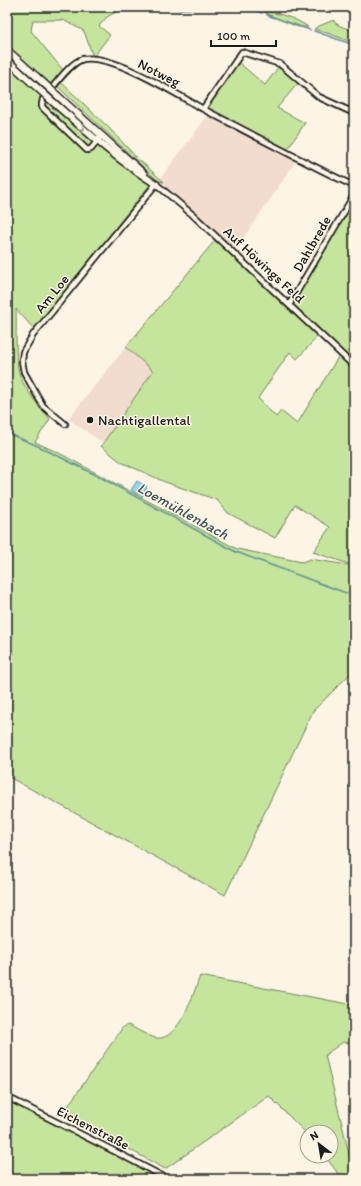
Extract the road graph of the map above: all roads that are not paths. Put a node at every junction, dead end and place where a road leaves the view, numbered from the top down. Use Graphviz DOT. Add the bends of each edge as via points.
graph roads {
  1 [pos="7,50"];
  2 [pos="7,60"];
  3 [pos="203,109"];
  4 [pos="354,113"];
  5 [pos="100,138"];
  6 [pos="156,184"];
  7 [pos="354,186"];
  8 [pos="354,195"];
  9 [pos="289,305"];
  10 [pos="354,366"];
  11 [pos="65,424"];
  12 [pos="7,1097"];
  13 [pos="168,1179"];
  1 -- 5 [label="main road, Auf Höwings Feld, bridge"];
  2 -- 5 [label="main road, Auf Höwings Feld, one-way, bridge" via="53,102"];
  3 -- 4 [label="street" via="242,52 280,64 319,97"];
  3 -- 5 [label="street, Notweg" via="129,69 93,59 78,61 43,100 42,107 87,150"];
  3 -- 7 [label="street, Notweg"];
  5 -- 6 [label="main road, Auf Höwings Feld"];
  6 -- 9 [label="street, Auf Höwings Feld"];
  6 -- 11 [label="street, Am Loe" via="33,335 23,352 24,372 44,406"];
  8 -- 9 [label="street, Dahlbrede"];
  9 -- 10 [label="street, Auf Höwings Feld"];
  12 -- 13 [label="street, Eichenstraße"];
}
